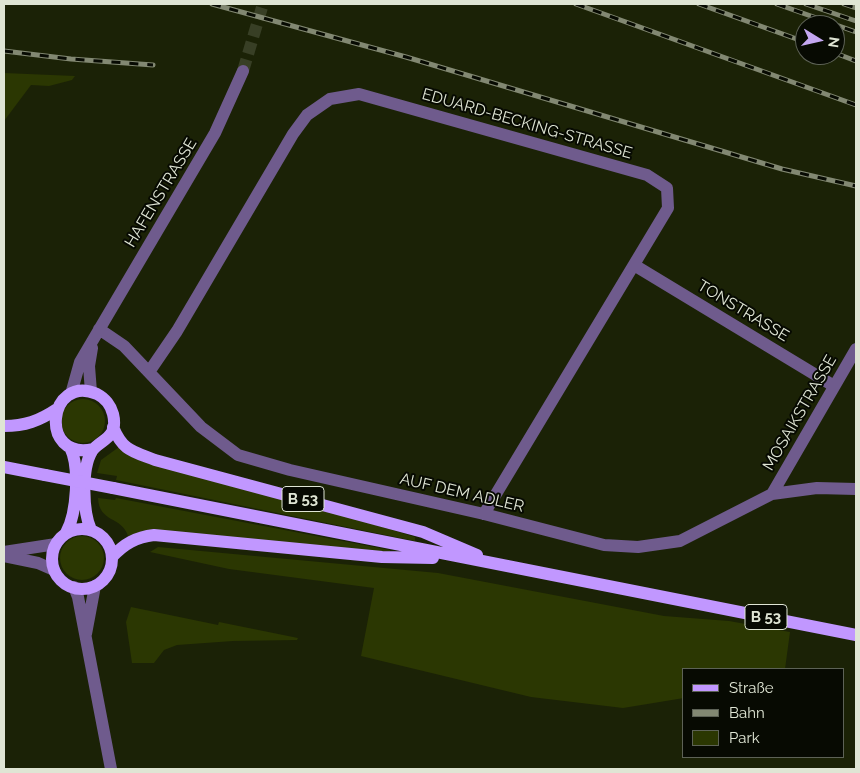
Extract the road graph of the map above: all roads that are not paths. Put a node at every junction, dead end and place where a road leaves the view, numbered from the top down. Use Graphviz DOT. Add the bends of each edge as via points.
graph roads {
  1 [pos="243,71"];
  2 [pos="634,265"];
  3 [pos="99,329"];
  4 [pos="856,349"];
  5 [pos="149,372"];
  6 [pos="834,386"];
  7 [pos="91,392"];
  8 [pos="71,394"];
  9 [pos="57,409"];
  10 [pos="4,426"];
  11 [pos="113,427"];
  12 [pos="70,447"];
  13 [pos="94,449"];
  14 [pos="4,467"];
  15 [pos="856,489"];
  16 [pos="772,494"];
  17 [pos="484,514"];
  18 [pos="91,530"];
  19 [pos="66,533"];
  20 [pos="56,544"];
  21 [pos="4,552"];
  22 [pos="4,556"];
  23 [pos="112,558"];
  24 [pos="478,561"];
  25 [pos="502,566"];
  26 [pos="54,570"];
  27 [pos="95,586"];
  28 [pos="74,587"];
  29 [pos="856,635"];
  30 [pos="85,636"];
  31 [pos="111,769"];
  1 -- 3 [label="street, HAFENSTRASSE" via="215,133"];
  2 -- 5 [label="street, EDUARD-BECKING-STRASSE" via="668,208 667,188 658,180 359,94 330,99 308,115 293,134 177,331"];
  2 -- 6 [label="street, TONSTRASSE"];
  2 -- 17 [label="street, EDUARD-BECKING-STRASSE"];
  3 -- 5 [label="street, AUF DEM ADLER" via="124,346"];
  3 -- 7 [label="street, HAFENSTRASSE" via="90,355"];
  3 -- 8 [label="street, HAFENSTRASSE" via="80,362"];
  4 -- 6 [label="street, MOSAIKSTRASSE"];
  5 -- 17 [label="street, AUF DEM ADLER" via="201,427 238,455"];
  6 -- 16 [label="street, MOSAIKSTRASSE"];
  7 -- 8 [label="main road"];
  7 -- 11 [label="main road, B 53" via="109,404 114,415"];
  8 -- 9 [label="main road"];
  9 -- 10 [label="main road" via="24,426"];
  9 -- 12 [label="main road" via="56,430"];
  11 -- 13 [label="main road" via="109,436"];
  11 -- 25 [label="main road, B 53" via="119,442 125,447 155,460 423,532"];
  12 -- 13 [label="main road"];
  12 -- 19 [label="main road" via="74,456 74,513"];
  13 -- 18 [label="main road" via="86,465 85,483"];
  14 -- 24 [label="main road, B 53, bridge"];
  15 -- 16 [label="street, AUF DEM ADLER" via="817,488"];
  16 -- 17 [label="street, AUF DEM ADLER" via="680,541 638,547 604,545"];
  18 -- 19 [label="main road" via="78,529"];
  18 -- 23 [label="main road" via="106,541"];
  19 -- 20 [label="main road"];
  20 -- 21 [label="street"];
  20 -- 26 [label="main road" via="52,557"];
  22 -- 26 [label="street" via="38,562"];
  23 -- 24 [label="main road, B 53" via="135,538 154,535 382,557"];
  23 -- 27 [label="main road, B 53" via="107,574"];
  24 -- 25 [label="main road, B 53"];
  25 -- 29 [label="main road, B 53"];
  26 -- 28 [label="main road" via="59,578"];
  27 -- 28 [label="main road"];
  27 -- 30 [label="street"];
  28 -- 30 [label="street"];
  30 -- 31 [label="street"];
}
